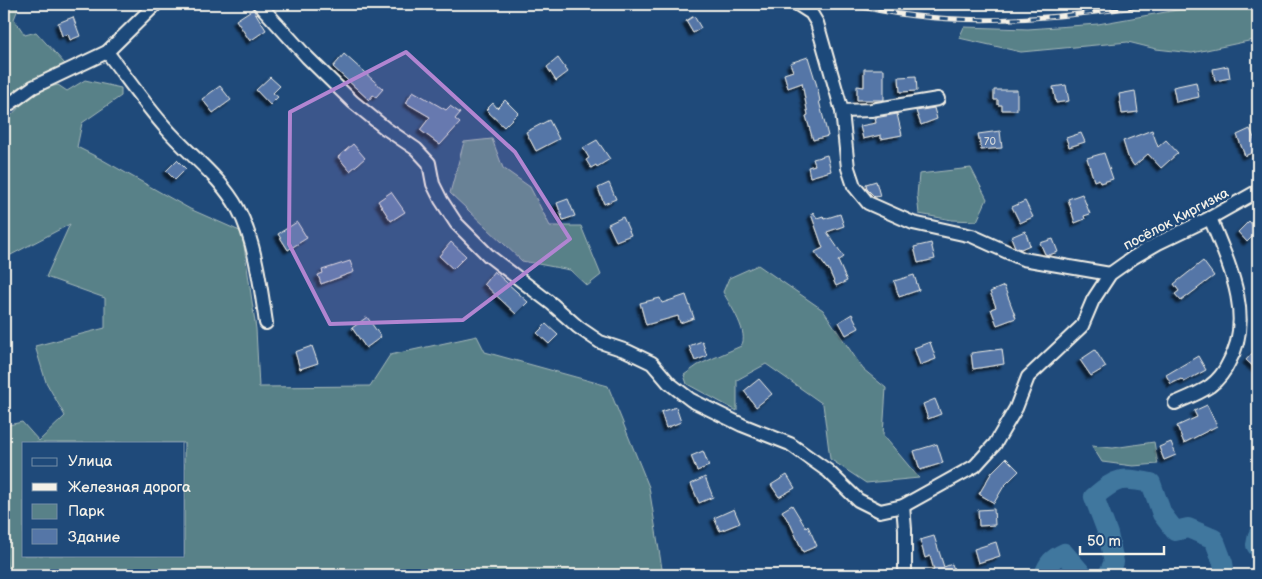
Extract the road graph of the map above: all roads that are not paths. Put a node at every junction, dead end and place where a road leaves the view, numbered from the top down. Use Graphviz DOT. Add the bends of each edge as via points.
graph roads {
  1 [pos="156,4"];
  2 [pos="259,4"];
  3 [pos="797,4"];
  4 [pos="107,52"];
  5 [pos="938,99"];
  6 [pos="4,108"];
  7 [pos="842,111"];
  8 [pos="1258,191"];
  9 [pos="1210,218"];
  10 [pos="1110,274"];
  11 [pos="266,323"];
  12 [pos="1175,403"];
  13 [pos="903,506"];
  14 [pos="905,575"];
  1 -- 4 [label="street"];
  2 -- 13 [label="street, посёлок Киргизка" via="353,102 416,149 429,163 433,184 456,223 489,256 578,327 600,342 652,363 669,383 691,400 790,444 828,471 868,506 880,511"];
  3 -- 7 [label="street" via="811,13 817,23"];
  4 -- 6 [label="street" via="32,87"];
  4 -- 11 [label="street" via="166,128 206,168 239,210 258,271"];
  5 -- 7 [label="street" via="871,110"];
  7 -- 10 [label="street" via="848,168 854,186 868,204 913,223 972,236 1023,259"];
  8 -- 9 [label="street, посёлок Киргизка"];
  9 -- 10 [label="street, посёлок Киргизка" via="1158,243"];
  9 -- 12 [label="street" via="1236,291 1239,338 1235,352 1218,378 1210,386"];
  10 -- 13 [label="street, посёлок Киргизка" via="1093,300 1082,326 1028,377 1016,408 995,444 975,466"];
  13 -- 14 [label="street"];
}
